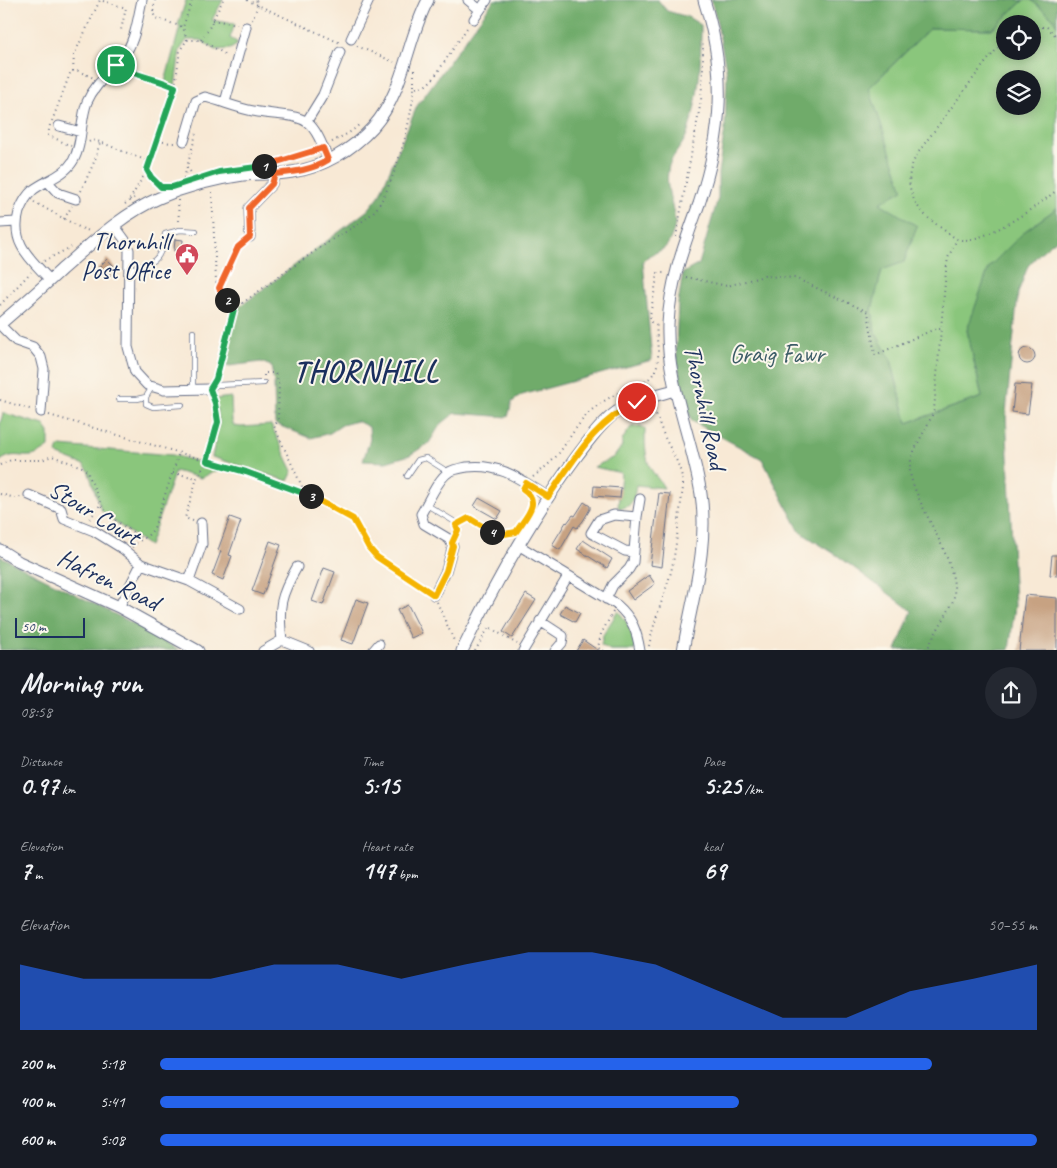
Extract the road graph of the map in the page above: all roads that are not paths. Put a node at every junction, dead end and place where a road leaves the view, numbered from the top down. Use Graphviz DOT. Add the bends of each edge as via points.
graph roads {
  1 [pos="142,0"];
  2 [pos="369,0"];
  3 [pos="468,0"];
  4 [pos="487,0"];
  5 [pos="704,0"];
  6 [pos="424,1"];
  7 [pos="480,10"];
  8 [pos="474,19"];
  9 [pos="246,27"];
  10 [pos="350,42"];
  11 [pos="340,52"];
  12 [pos="225,102"];
  13 [pos="307,122"];
  14 [pos="59,126"];
  15 [pos="81,132"];
  16 [pos="184,141"];
  17 [pos="328,160"];
  18 [pos="271,169"];
  19 [pos="46,181"];
  20 [pos="76,199"];
  21 [pos="16,222"];
  22 [pos="0,223"];
  23 [pos="114,225"];
  24 [pos="196,231"];
  25 [pos="250,237"];
  26 [pos="129,270"];
  27 [pos="50,280"];
  28 [pos="0,325"];
  29 [pos="193,332"];
  30 [pos="264,383"];
  31 [pos="152,387"];
  32 [pos="210,389"];
  33 [pos="193,390"];
  34 [pos="675,390"];
  35 [pos="146,397"];
  36 [pos="119,399"];
  37 [pos="182,405"];
  38 [pos="41,412"];
  39 [pos="448,472"];
  40 [pos="407,476"];
  41 [pos="28,495"];
  42 [pos="548,497"];
  43 [pos="640,499"];
  44 [pos="427,505"];
  45 [pos="637,518"];
  46 [pos="201,523"];
  47 [pos="452,543"];
  48 [pos="518,545"];
  49 [pos="0,550"];
  50 [pos="634,552"];
  51 [pos="141,564"];
  52 [pos="297,567"];
  53 [pos="568,576"];
  54 [pos="189,581"];
  55 [pos="434,595"];
  56 [pos="606,599"];
  57 [pos="119,607"];
  58 [pos="240,609"];
  59 [pos="540,621"];
  60 [pos="282,640"];
  61 [pos="460,648"];
  62 [pos="198,650"];
  63 [pos="263,650"];
  64 [pos="309,650"];
  65 [pos="524,650"];
  66 [pos="556,650"];
  67 [pos="640,650"];
  68 [pos="683,650"];
  1 -- 15 [label="street" via="127,50 94,88 86,104"];
  2 -- 10 [label="street"];
  3 -- 7 [label="street"];
  4 -- 7 [label="street"];
  5 -- 34 [label="street, Thornhill Road" via="716,41 720,96 710,165 676,271 670,304 669,353"];
  6 -- 17 [label="street" via="401,79 384,113 359,140"];
  7 -- 8 [label="street"];
  9 -- 12 [label="street"];
  11 -- 13 [label="street" via="323,95"];
  12 -- 13 [label="street" via="252,111 293,115"];
  12 -- 16 [label="street" via="205,97 196,101"];
  13 -- 17 [label="street" via="318,133"];
  14 -- 15 [label="street"];
  15 -- 19 [label="street" via="73,161 64,172"];
  17 -- 18 [label="street" via="292,172"];
  18 -- 23 [label="street" via="185,188 158,199"];
  18 -- 25 [label="street" via="272,184 249,208"];
  19 -- 20 [label="street" via="58,193"];
  19 -- 21 [label="street" via="26,197"];
  21 -- 22 [label="street"];
  21 -- 27 [label="street" via="23,250"];
  23 -- 26 [label="street" via="130,250"];
  23 -- 27 [label="street"];
  24 -- 26 [label="lane" via="180,230 165,234 159,258"];
  26 -- 31 [label="street" via="128,347 135,372"];
  27 -- 28 [label="street"];
  28 -- 38 [label="street" via="16,341 33,347 41,357 44,369"];
  29 -- 33 [label="lane"];
  30 -- 32 [label="lane" via="218,385"];
  31 -- 33 [label="street"];
  31 -- 35 [label="lane"];
  32 -- 33 [label="street"];
  34 -- 42 [label="street" via="621,409 607,420"];
  34 -- 68 [label="street, Thornhill Road" via="694,462 703,515 701,566"];
  35 -- 36 [label="lane"];
  35 -- 37 [label="lane" via="146,404 153,407"];
  39 -- 40 [label="lane" via="426,458 418,460"];
  39 -- 42 [label="street" via="480,466 500,469"];
  39 -- 44 [label="street"];
  41 -- 51 [label="street, Stour Court" via="61,509 64,519 94,531"];
  42 -- 48 [label="street"];
  43 -- 45 [label="street"];
  44 -- 47 [label="lane" via="456,525 458,530"];
  44 -- 47 [label="street" via="421,514 424,524"];
  45 -- 50 [label="street"];
  45 -- 50 [label="street" via="614,515 599,520 592,533 625,551"];
  46 -- 54 [label="street" via="202,544"];
  47 -- 55 [label="street" via="450,559"];
  48 -- 53 [label="street"];
  48 -- 61 [label="street"];
  49 -- 57 [label="street, Hafren Road" via="19,562"];
  50 -- 56 [label="street" via="633,562 613,585"];
  51 -- 54 [label="street, Stour Court"];
  51 -- 57 [label="street, Stour Court"];
  52 -- 60 [label="street" via="280,605"];
  53 -- 56 [label="street"];
  53 -- 59 [label="street"];
  54 -- 58 [label="street, Stour Court"];
  56 -- 67 [label="street" via="626,613 634,624"];
  57 -- 62 [label="street, Hafren Road"];
  59 -- 65 [label="street"];
  59 -- 66 [label="street" via="563,636"];
  60 -- 63 [label="street"];
  60 -- 64 [label="street"];
}
